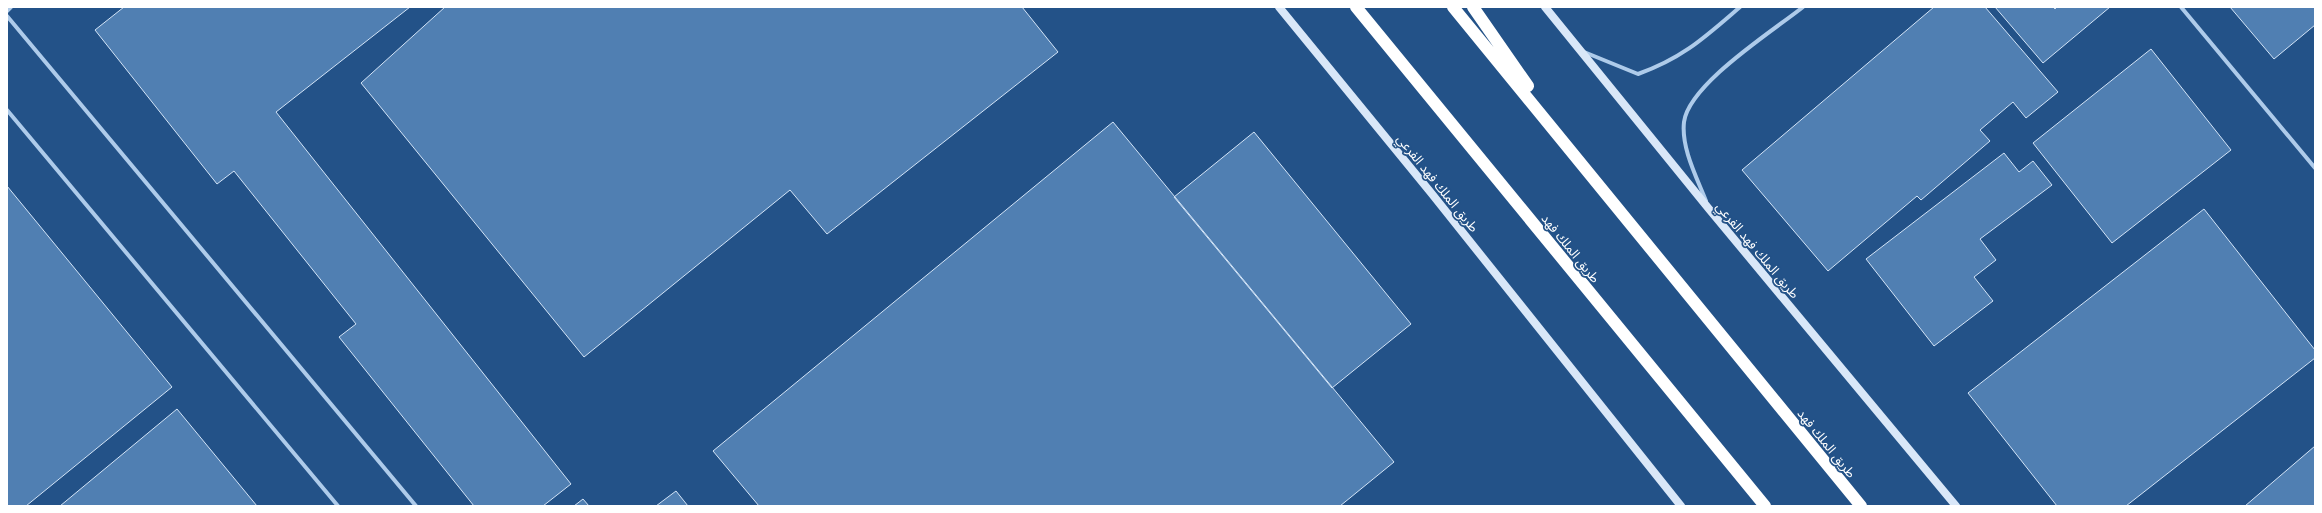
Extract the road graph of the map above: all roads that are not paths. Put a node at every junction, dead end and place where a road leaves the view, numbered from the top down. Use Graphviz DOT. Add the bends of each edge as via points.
graph roads {
  1 [pos="11,7"];
  2 [pos="1279,7"];
  3 [pos="1356,7"];
  4 [pos="1453,7"];
  5 [pos="1473,7"];
  6 [pos="1545,7"];
  7 [pos="1740,7"];
  8 [pos="1803,7"];
  9 [pos="2181,7"];
  10 [pos="7,11"];
  11 [pos="7,16"];
  12 [pos="1582,52"];
  13 [pos="7,110"];
  14 [pos="1577,156"];
  15 [pos="2315,168"];
  16 [pos="1709,209"];
  17 [pos="338,506"];
  18 [pos="416,506"];
  19 [pos="1681,506"];
  20 [pos="1765,506"];
  21 [pos="1861,506"];
  22 [pos="1956,506"];
  1 -- 10 [label="street"];
  2 -- 19 [label="main road, طريق الملك فهد الفرعي"];
  3 -- 20 [label="highway, طريق الملك فهد"];
  4 -- 14 [label="highway, طريق الملك فهد"];
  5 -- 14 [label="highway"];
  6 -- 12 [label="main road, طريق الملك فهد الفرعي"];
  7 -- 12 [label="street" via="1691,49 1665,65 1638,74"];
  8 -- 16 [label="street" via="1709,81 1692,101 1684,122 1685,145"];
  9 -- 15 [label="street"];
  11 -- 18 [label="street"];
  12 -- 16 [label="main road, طريق الملك فهد الفرعي"];
  13 -- 17 [label="street"];
  14 -- 21 [label="highway, طريق الملك فهد"];
  16 -- 22 [label="main road, طريق الملك فهد الفرعي"];
}
